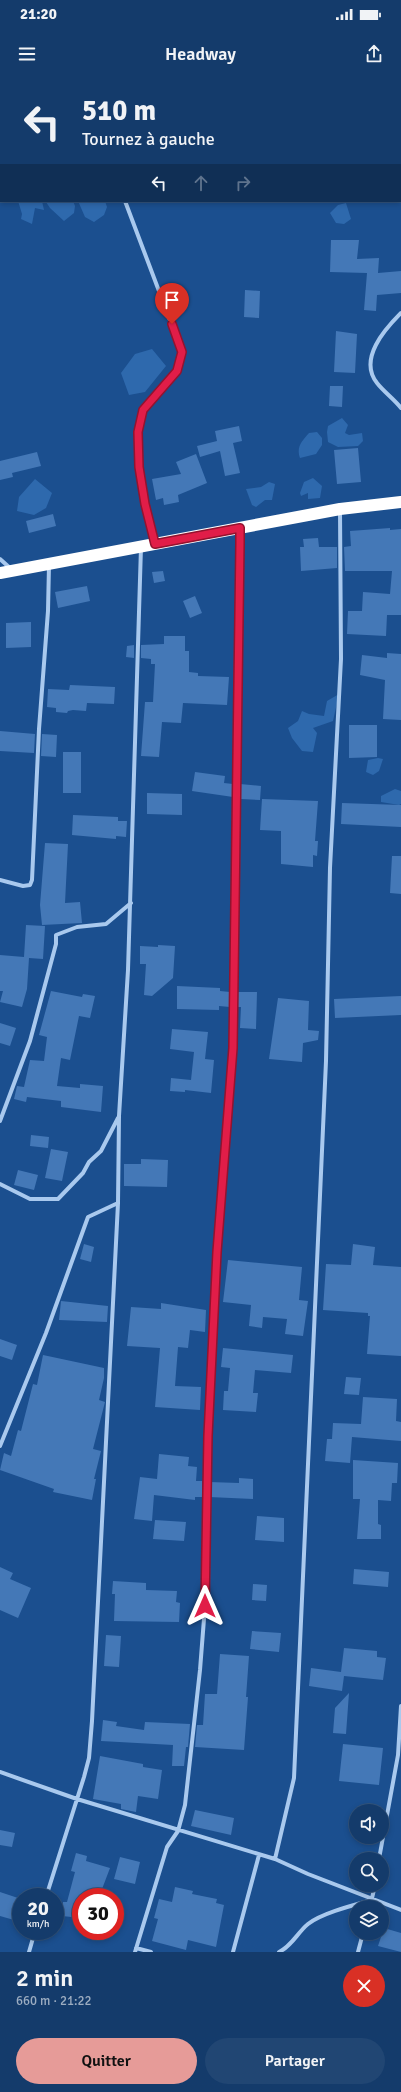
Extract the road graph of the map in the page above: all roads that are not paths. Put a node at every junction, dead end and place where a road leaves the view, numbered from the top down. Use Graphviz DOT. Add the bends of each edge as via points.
graph roads {
  1 [pos="125,202"];
  2 [pos="401,313"];
  3 [pos="401,408"];
  4 [pos="401,502"];
  5 [pos="340,509"];
  6 [pos="240,528"];
  7 [pos="155,544"];
  8 [pos="141,546"];
  9 [pos="0,559"];
  10 [pos="49,565"];
  11 [pos="12,570"];
  12 [pos="0,573"];
  13 [pos="0,880"];
  14 [pos="130,903"];
  15 [pos="119,1116"];
  16 [pos="0,1121"];
  17 [pos="0,1184"];
  18 [pos="118,1203"];
  19 [pos="0,1446"];
  20 [pos="401,1706"];
  21 [pos="0,1772"];
  22 [pos="78,1799"];
  23 [pos="178,1831"];
  24 [pos="381,1852"];
  25 [pos="259,1855"];
  26 [pos="275,1859"];
  27 [pos="49,1888"];
  28 [pos="374,1892"];
  29 [pos="372,1900"];
  30 [pos="389,1906"];
  31 [pos="349,1907"];
  32 [pos="401,1910"];
  33 [pos="32,1940"];
  34 [pos="361,1940"];
  35 [pos="135,1950"];
  36 [pos="28,1952"];
  37 [pos="152,1952"];
  38 [pos="234,1952"];
  39 [pos="279,1952"];
  40 [pos="358,1952"];
  1 -- 7 [label="street" via="182,352 177,371 143,410 138,432 139,467"];
  2 -- 3 [label="street" via="377,340 372,355 372,371 376,382"];
  4 -- 5 [label="highway"];
  5 -- 6 [label="highway"];
  5 -- 26 [label="street" via="341,659 330,868 325,1069 294,1778"];
  6 -- 7 [label="highway"];
  6 -- 23 [label="street" via="233,1048 210,1382 206,1467 205,1613 185,1805"];
  7 -- 8 [label="highway"];
  8 -- 10 [label="highway"];
  8 -- 14 [label="street"];
  9 -- 11 [label="street"];
  10 -- 11 [label="highway"];
  10 -- 13 [label="street" via="32,880 30,885 23,886"];
  11 -- 12 [label="highway"];
  14 -- 15 [label="street"];
  14 -- 16 [label="street" via="106,924 77,927 56,935 56,944 30,1040"];
  15 -- 17 [label="street" via="101,1151 58,1199 30,1199"];
  15 -- 18 [label="street"];
  18 -- 19 [label="street" via="88,1217"];
  18 -- 22 [label="street" via="92,1720 89,1758"];
  20 -- 24 [label="street" via="398,1755"];
  21 -- 22 [label="street"];
  22 -- 23 [label="street"];
  22 -- 27 [label="street"];
  23 -- 25 [label="street"];
  23 -- 35 [label="street" via="167,1847"];
  25 -- 26 [label="street"];
  25 -- 38 [label="street"];
  26 -- 29 [label="street"];
  28 -- 29 [label="street"];
  30 -- 32 [label="street"];
  31 -- 39 [label="street" via="308,1924 285,1949"];
  33 -- 36 [label="street"];
  34 -- 40 [label="street"];
  35 -- 37 [label="street"];
}
